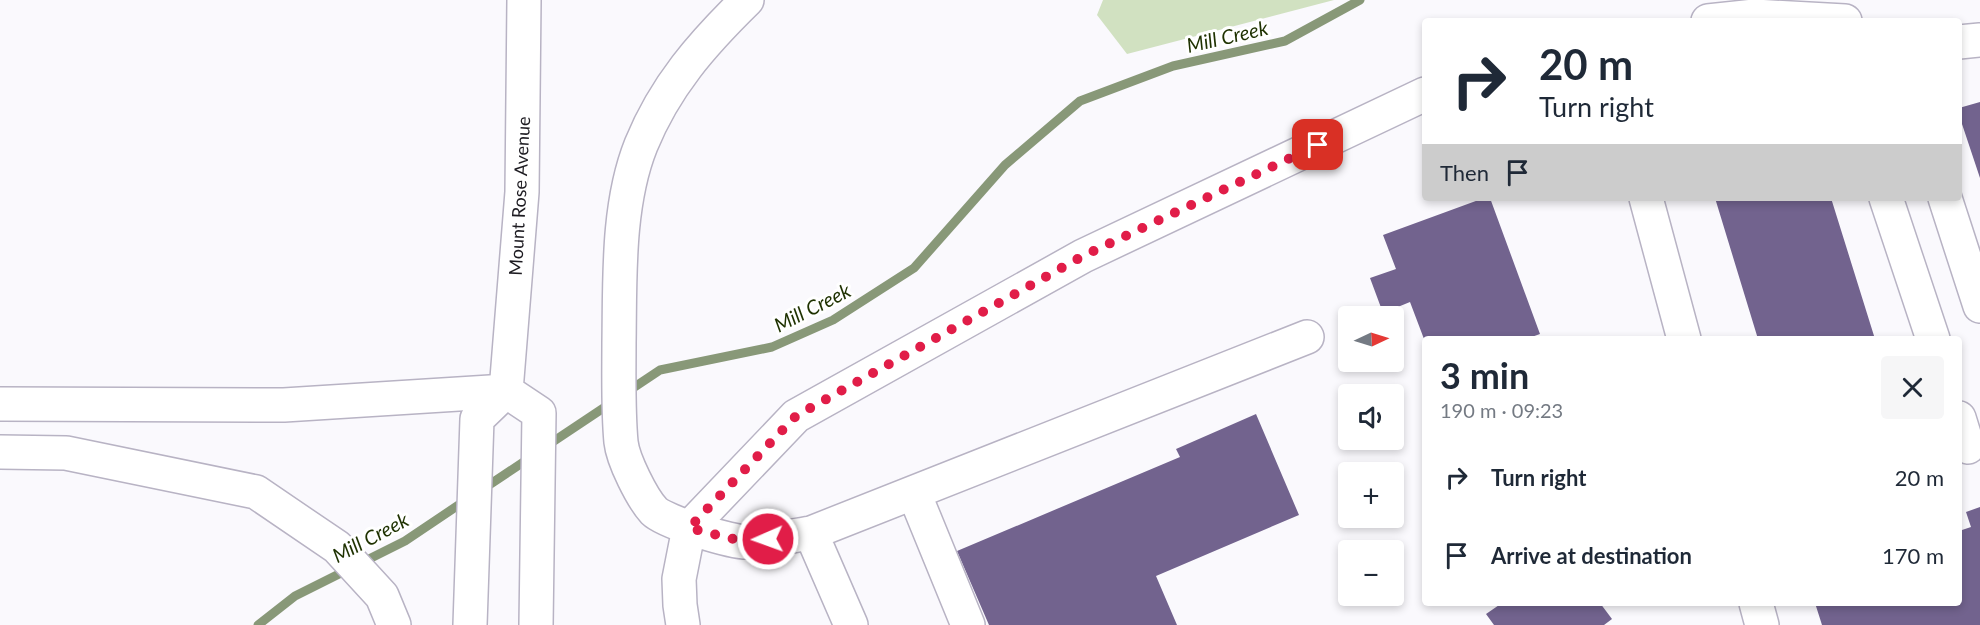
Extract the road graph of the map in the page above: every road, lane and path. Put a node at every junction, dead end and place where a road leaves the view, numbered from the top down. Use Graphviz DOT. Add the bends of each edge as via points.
graph roads {
  1 [pos="524,0"];
  2 [pos="747,0"];
  3 [pos="1736,18"];
  4 [pos="1790,18"];
  5 [pos="1980,40"];
  6 [pos="1962,42"];
  7 [pos="1422,95"];
  8 [pos="1647,201"];
  9 [pos="1887,201"];
  10 [pos="1946,201"];
  11 [pos="1980,306"];
  12 [pos="1683,336"];
  13 [pos="1932,336"];
  14 [pos="1307,337"];
  15 [pos="506,391"];
  16 [pos="0,404"];
  17 [pos="0,452"];
  18 [pos="914,493"];
  19 [pos="689,528"];
  20 [pos="811,533"];
  21 [pos="1757,606"];
  22 [pos="388,611"];
  23 [pos="470,625"];
  24 [pos="536,625"];
  25 [pos="683,625"];
  26 [pos="850,625"];
  27 [pos="968,625"];
  28 [pos="1762,625"];
  1 -- 15 [label="main road, Mount Rose Avenue" via="522,192"];
  2 -- 19 [label="main road" via="710,36 664,97 641,146 625,211 620,258 621,445 640,492 656,513"];
  3 -- 4 [label="main road"];
  5 -- 6 [label="main road"];
  7 -- 19 [label="main road" via="1083,256 796,416"];
  8 -- 12 [label="main road"];
  9 -- 13 [label="main road"];
  10 -- 11 [label="main road"];
  14 -- 18 [label="main road"];
  15 -- 16 [label="main road" via="284,405"];
  15 -- 23 [label="main road" via="477,419"];
  15 -- 24 [label="main road" via="539,413"];
  17 -- 22 [label="main road" via="66,453 256,492 337,547"];
  18 -- 20 [label="main road"];
  18 -- 27 [label="main road"];
  19 -- 20 [label="main road" via="746,542"];
  19 -- 25 [label="main road" via="679,579"];
  20 -- 26 [label="main road"];
  21 -- 28 [label="main road"];
}
